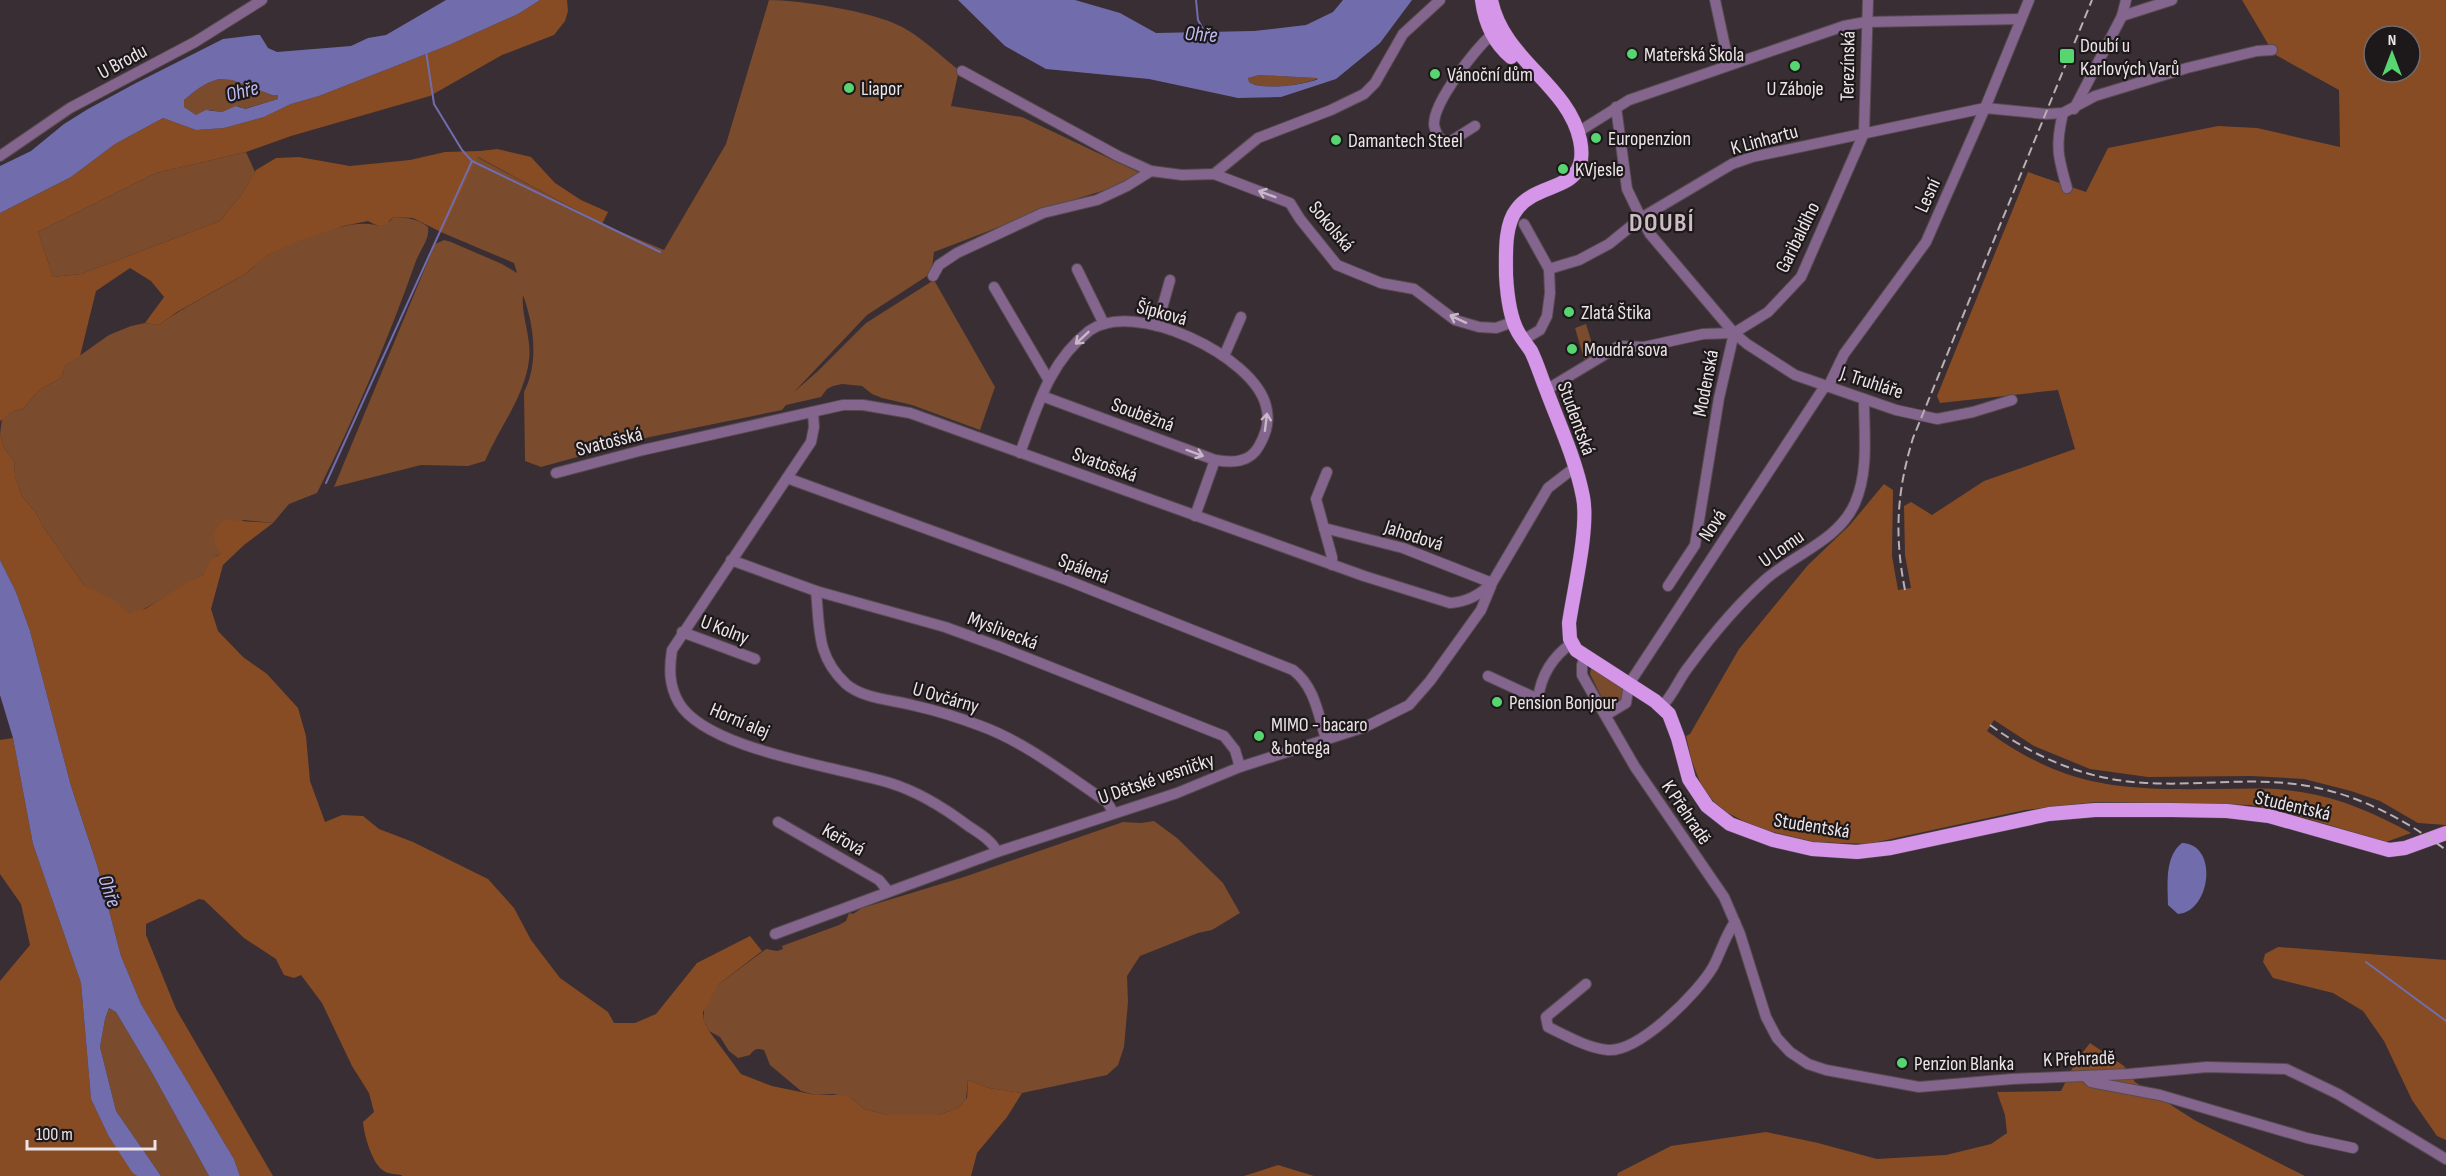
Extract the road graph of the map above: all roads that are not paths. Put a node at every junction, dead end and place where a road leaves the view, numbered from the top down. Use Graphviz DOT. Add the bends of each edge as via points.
graph roads {
  1 [pos="262,0"];
  2 [pos="1440,0"];
  3 [pos="1715,0"];
  4 [pos="1868,0"];
  5 [pos="2029,0"];
  6 [pos="2126,0"];
  7 [pos="2172,0"];
  8 [pos="1489,1"];
  9 [pos="2122,16"];
  10 [pos="2021,19"];
  11 [pos="1866,22"];
  12 [pos="1496,31"];
  13 [pos="2272,50"];
  14 [pos="1729,65"];
  15 [pos="962,71"];
  16 [pos="1616,107"];
  17 [pos="1985,108"];
  18 [pos="2068,111"];
  19 [pos="1475,126"];
  20 [pos="1576,130"];
  21 [pos="1864,133"];
  22 [pos="0,156"];
  23 [pos="1151,171"];
  24 [pos="1214,174"];
  25 [pos="2067,188"];
  26 [pos="1641,218"];
  27 [pos="1524,224"];
  28 [pos="1077,269"];
  29 [pos="1549,269"];
  30 [pos="933,276"];
  31 [pos="1170,280"];
  32 [pos="994,287"];
  33 [pos="1241,317"];
  34 [pos="1513,322"];
  35 [pos="1104,324"];
  36 [pos="1157,326"];
  37 [pos="1734,333"];
  38 [pos="1523,340"];
  39 [pos="1224,356"];
  40 [pos="1048,379"];
  41 [pos="1826,387"];
  42 [pos="1546,390"];
  43 [pos="1042,396"];
  44 [pos="1864,399"];
  45 [pos="2012,400"];
  46 [pos="813,412"];
  47 [pos="1020,453"];
  48 [pos="1215,460"];
  49 [pos="1232,463"];
  50 [pos="1574,468"];
  51 [pos="1327,472"];
  52 [pos="556,473"];
  53 [pos="787,478"];
  54 [pos="1195,516"];
  55 [pos="1324,528"];
  56 [pos="731,560"];
  57 [pos="1332,565"];
  58 [pos="1492,583"];
  59 [pos="1668,586"];
  60 [pos="816,591"];
  61 [pos="682,632"];
  62 [pos="1572,643"];
  63 [pos="1585,656"];
  64 [pos="755,659"];
  65 [pos="1488,676"];
  66 [pos="1629,684"];
  67 [pos="1662,706"];
  68 [pos="1606,715"];
  69 [pos="1326,739"];
  70 [pos="1240,767"];
  71 [pos="1113,812"];
  72 [pos="778,822"];
  73 [pos="2446,833"];
  74 [pos="997,852"];
  75 [pos="888,891"];
  76 [pos="1735,922"];
  77 [pos="775,934"];
  78 [pos="1586,984"];
  79 [pos="2085,1076"];
  80 [pos="2353,1148"];
  81 [pos="2446,1159"];
  1 -- 22 [label="street, U Brodu" via="195,42 70,108"];
  2 -- 24 [label="street" via="1403,34 1375,83 1364,94 1258,138"];
  3 -- 14 [label="street"];
  4 -- 11 [label="street, Terezínská"];
  5 -- 10 [label="street, Lesní"];
  6 -- 9 [label="street"];
  7 -- 9 [label="street"];
  8 -- 12 [label="main road, Studentská"];
  9 -- 18 [label="street"];
  10 -- 11 [label="street"];
  10 -- 17 [label="street, Lesní"];
  11 -- 14 [label="street"];
  11 -- 21 [label="street, Terezínská"];
  12 -- 19 [label="street" via="1470,58 1438,106 1434,124 1438,137 1448,143"];
  12 -- 20 [label="main road, Studentská" via="1559,100 1571,115"];
  13 -- 18 [label="street, K Linhartu" via="2187,68 2095,96"];
  14 -- 16 [label="street"];
  15 -- 23 [label="street, Sokolská"];
  16 -- 20 [label="street"];
  16 -- 26 [label="street, Modenská" via="1628,189"];
  17 -- 18 [label="street, K Linhartu" via="2046,114"];
  17 -- 21 [label="street, K Linhartu"];
  17 -- 41 [label="street, Lesní" via="1926,242 1844,354"];
  18 -- 25 [label="street" via="2056,139"];
  20 -- 34 [label="main road, Studentská" via="1581,158 1574,176 1527,199 1509,224 1506,278"];
  21 -- 26 [label="street, K Linhartu" via="1732,164"];
  21 -- 37 [label="street, Garibaldiho" via="1801,277 1768,312"];
  23 -- 24 [label="street, Sokolská"];
  23 -- 30 [label="street" via="1097,200 1043,213 957,253 939,265"];
  34 -- 24 [label="street, Sokolská, one-way" via="1496,328 1455,320 1414,289 1382,283 1337,265 1290,202"];
  26 -- 29 [label="street, K Linhartu" via="1609,244 1579,260"];
  26 -- 37 [label="street, Modenská" via="1650,234"];
  27 -- 29 [label="street"];
  28 -- 35 [label="street"];
  29 -- 38 [label="street" via="1547,316 1540,330"];
  31 -- 36 [label="street"];
  32 -- 40 [label="street"];
  33 -- 39 [label="street"];
  34 -- 38 [label="main road, Studentská"];
  35 -- 36 [label="street, Šípková" via="1127,320"];
  35 -- 40 [label="street, Šípková, one-way" via="1090,330"];
  36 -- 39 [label="street, Šípková"];
  37 -- 41 [label="street, J. Truhláře" via="1782,368"];
  37 -- 42 [label="street" via="1703,334 1644,347 1619,346"];
  37 -- 59 [label="street, Modenská" via="1695,545"];
  38 -- 42 [label="main road, Studentská"];
  49 -- 39 [label="street, Šípková, one-way" via="1257,450 1264,438 1268,414 1257,387"];
  40 -- 43 [label="street, Šípková"];
  41 -- 44 [label="street, J. Truhláře"];
  41 -- 66 [label="street, Nová"];
  42 -- 50 [label="main road, Studentská"];
  43 -- 47 [label="street, Šípková"];
  43 -- 48 [label="street, Souběžná, one-way"];
  44 -- 45 [label="street, J. Truhláře" via="1937,419"];
  44 -- 67 [label="street, U Lomu" via="1863,483 1842,525 1766,580 1718,630"];
  46 -- 47 [label="street, Svatošská" via="843,405 910,413"];
  46 -- 52 [label="street, Svatošská"];
  46 -- 53 [label="street, Horní alej" via="811,442"];
  47 -- 54 [label="street, Svatošská"];
  48 -- 49 [label="street, Souběžná"];
  48 -- 54 [label="street"];
  50 -- 58 [label="street, Svatošská" via="1548,488"];
  50 -- 62 [label="main road, Studentská" via="1584,508 1569,623"];
  51 -- 55 [label="street" via="1316,499"];
  53 -- 56 [label="street, Horní alej"];
  53 -- 69 [label="street, Spálená" via="1064,579 1293,670 1312,692"];
  54 -- 57 [label="street, Svatošská"];
  55 -- 57 [label="street"];
  55 -- 58 [label="street, Jahodová" via="1403,548"];
  56 -- 60 [label="street, Myslivecká"];
  56 -- 61 [label="street, Horní alej"];
  57 -- 58 [label="street, Svatošská" via="1450,603 1483,592"];
  58 -- 69 [label="street, U Dětské vesničky" via="1481,610 1452,657 1409,705 1365,727"];
  60 -- 70 [label="street, Myslivecká" via="945,627 1224,736 1235,750"];
  60 -- 71 [label="street, U Ovčárny" via="823,651 848,686 983,726 1107,801"];
  61 -- 64 [label="street, U Kolny"];
  61 -- 74 [label="street, Horní alej" via="672,650 670,679 680,705 703,726 780,757 892,783 943,807 989,841"];
  62 -- 63 [label="main road, Studentská"];
  62 -- 65 [label="street" via="1552,662 1538,699"];
  63 -- 66 [label="main road, Studentská"];
  63 -- 68 [label="street, K Přehradě" via="1582,675"];
  66 -- 67 [label="main road, Studentská"];
  66 -- 68 [label="street, Nová" via="1626,703"];
  67 -- 73 [label="main road, Studentská" via="1674,724 1689,779 1707,806 1743,830 1812,849 1869,851 2026,818 2096,810 2249,813 2389,850"];
  68 -- 76 [label="street, K Přehradě" via="1635,767 1724,897"];
  69 -- 70 [label="street, U Dětské vesničky"];
  70 -- 71 [label="street, U Dětské vesničky" via="1178,793"];
  71 -- 74 [label="street, U Dětské vesničky"];
  72 -- 75 [label="street, Keřová" via="879,880"];
  74 -- 75 [label="street, U Dětské vesničky"];
  75 -- 77 [label="street, U Dětské vesničky"];
  76 -- 78 [label="street" via="1700,987 1675,1012 1624,1048 1596,1049 1548,1028 1546,1017"];
  76 -- 79 [label="street, K Přehradě" via="1766,1017 1777,1038 1808,1064 1919,1087"];
  79 -- 80 [label="street" via="2091,1082 2160,1095"];
  79 -- 81 [label="street, K Přehradě" via="2207,1067 2286,1069 2338,1094"];
}
